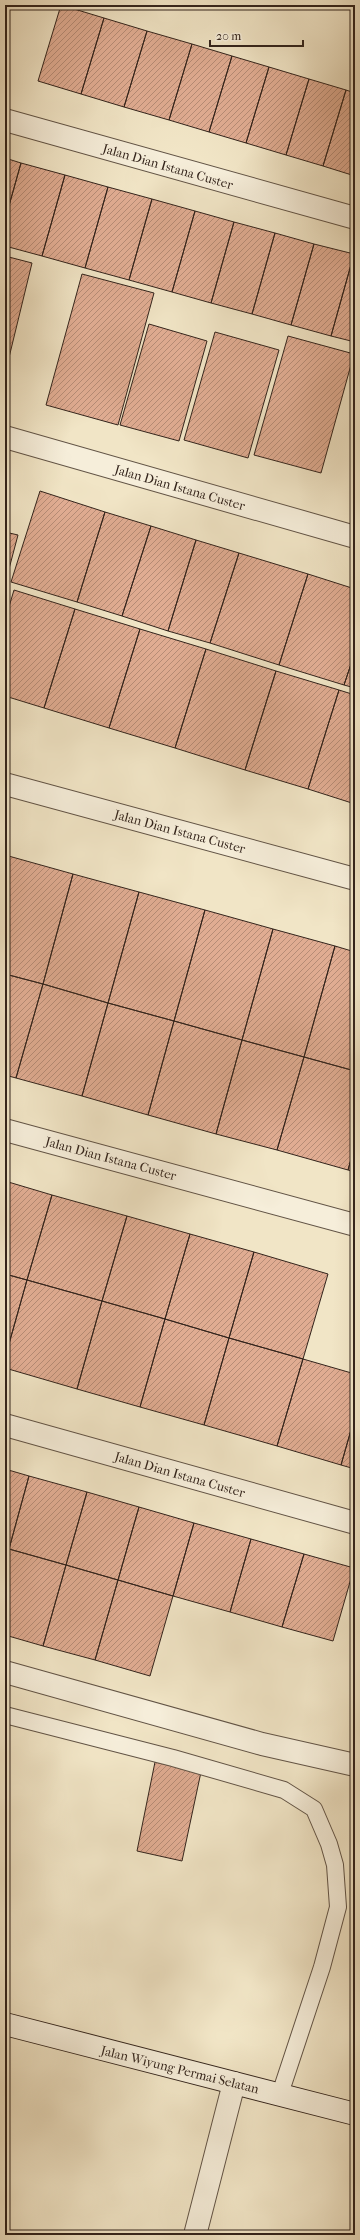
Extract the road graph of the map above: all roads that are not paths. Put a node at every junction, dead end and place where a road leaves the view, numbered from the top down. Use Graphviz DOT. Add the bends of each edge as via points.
graph roads {
  1 [pos="5,120"];
  2 [pos="355,218"];
  3 [pos="5,437"];
  4 [pos="355,537"];
  5 [pos="5,784"];
  6 [pos="355,879"];
  7 [pos="5,1130"];
  8 [pos="355,1225"];
  9 [pos="5,1424"];
  10 [pos="355,1523"];
  11 [pos="5,1672"];
  12 [pos="5,1715"];
  13 [pos="355,1765"];
  14 [pos="5,2024"];
  15 [pos="234,2083"];
  16 [pos="280,2094"];
  17 [pos="355,2114"];
  18 [pos="195,2235"];
  1 -- 2 [label="street, Jalan Dian Istana Custer"];
  3 -- 4 [label="street, Jalan Dian Istana Custer"];
  5 -- 6 [label="street, Jalan Dian Istana Custer"];
  7 -- 8 [label="street, Jalan Dian Istana Custer"];
  9 -- 10 [label="street, Jalan Dian Istana Custer"];
  11 -- 13 [label="street" via="262,1744"];
  12 -- 16 [label="lane" via="173,1758 284,1790 314,1809 335,1865 338,1907 322,1967"];
  14 -- 15 [label="street, Jalan Wiyung Permai Selatan"];
  15 -- 16 [label="street, Jalan Wiyung Permai Selatan"];
  15 -- 18 [label="street"];
  16 -- 17 [label="street, Jalan Wiyung Permai Selatan"];
}
